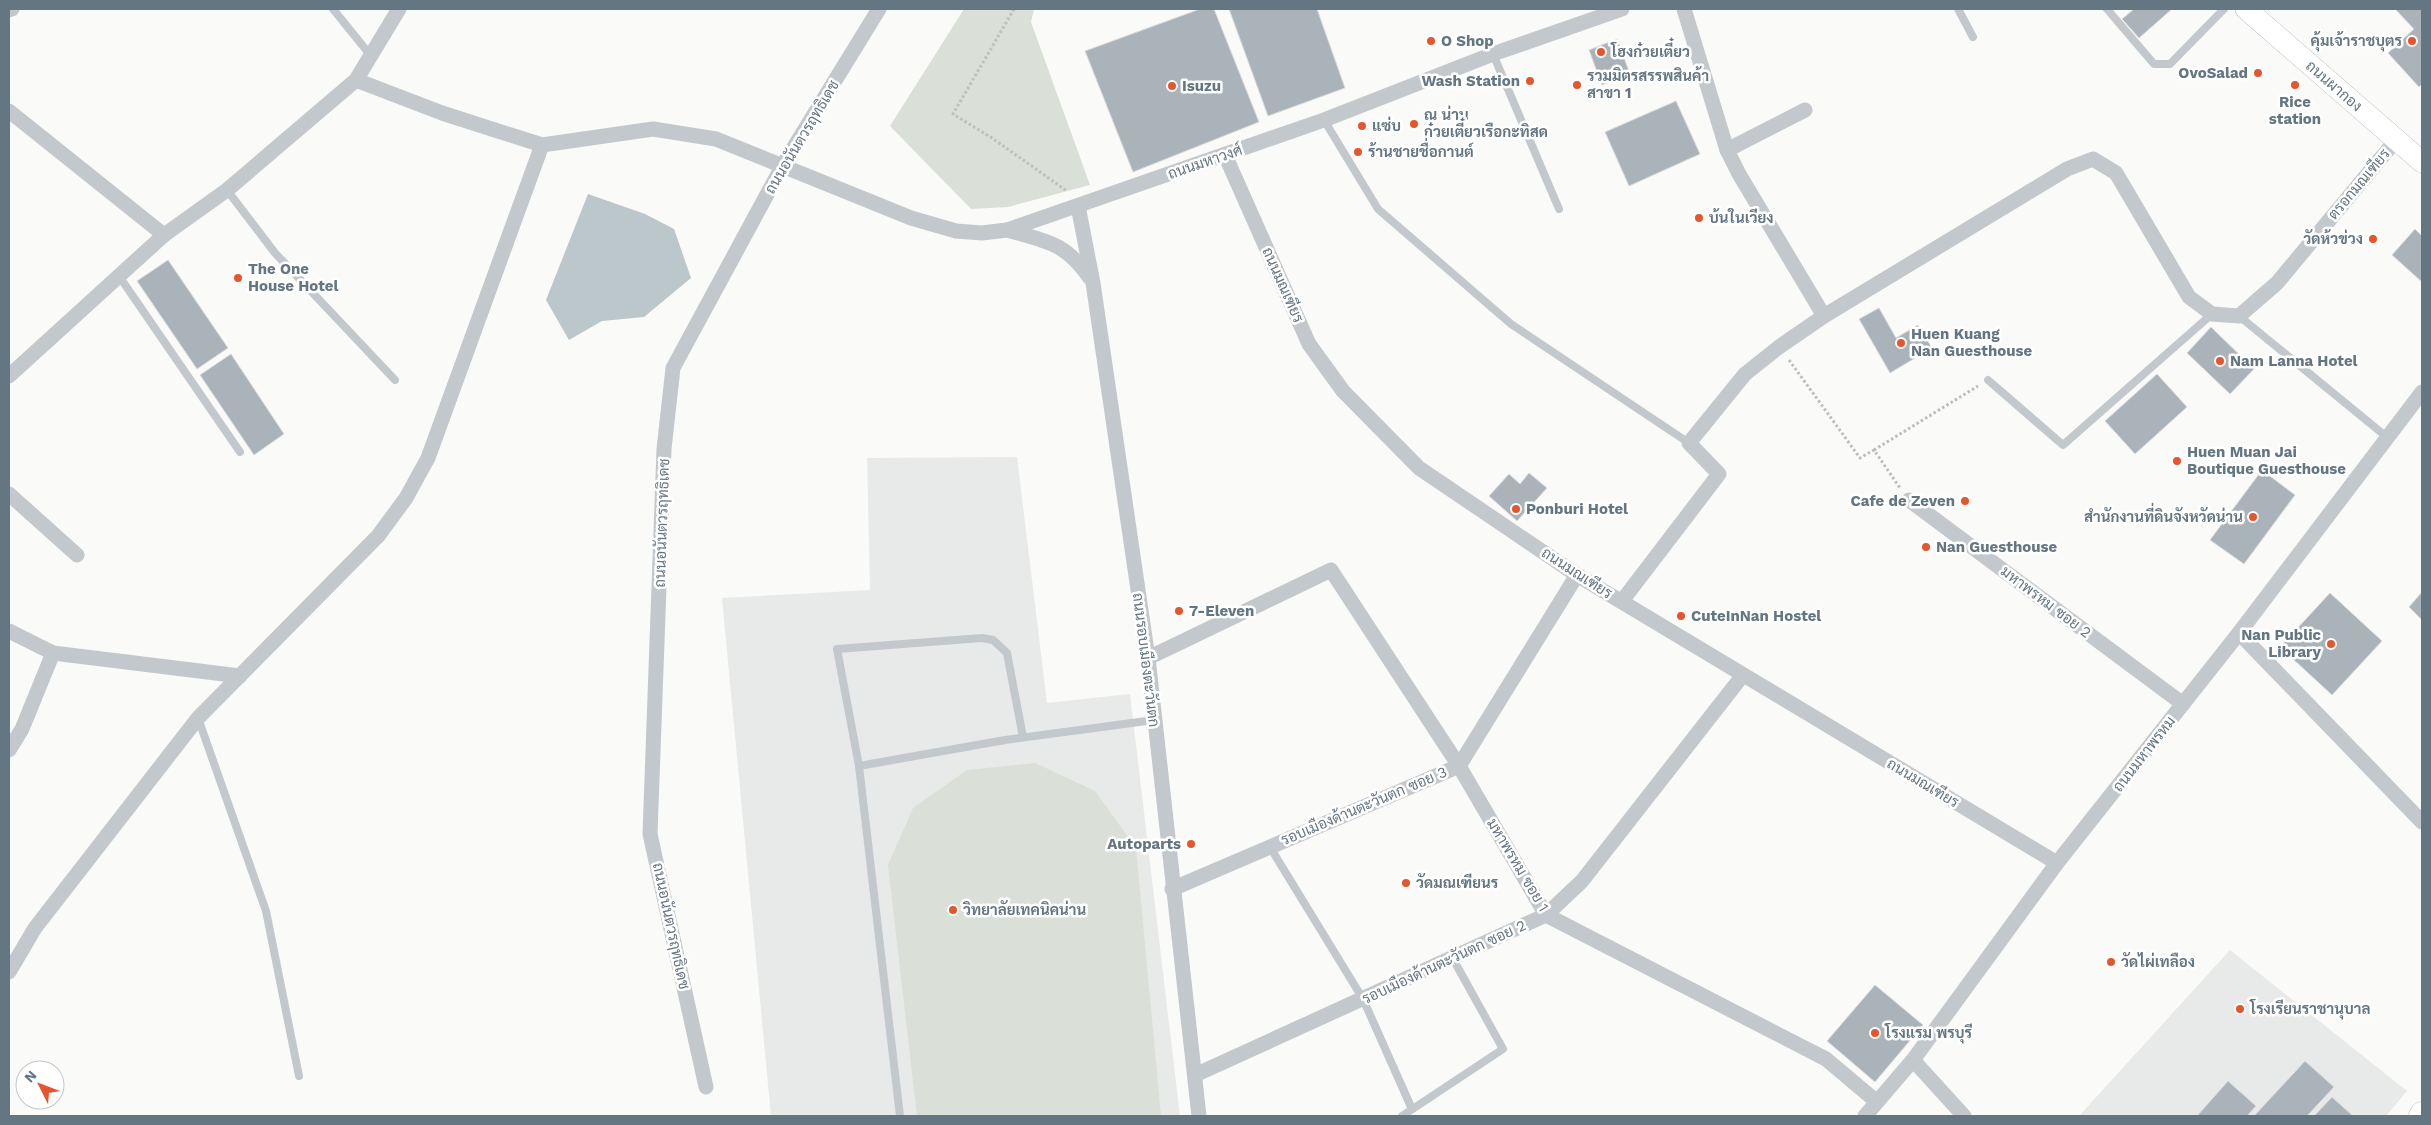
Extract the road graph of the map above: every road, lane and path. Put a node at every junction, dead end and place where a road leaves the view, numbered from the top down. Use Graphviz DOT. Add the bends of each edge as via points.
graph roads {
  1 [pos="12,9"];
  2 [pos="333,9"];
  3 [pos="399,9"];
  4 [pos="879,9"];
  5 [pos="1014,9"];
  6 [pos="1622,9"];
  7 [pos="1684,9"];
  8 [pos="1958,9"];
  9 [pos="2107,9"];
  10 [pos="2224,9"];
  11 [pos="2246,9"];
  12 [pos="9,10"];
  13 [pos="1973,37"];
  14 [pos="1493,54"];
  15 [pos="372,57"];
  16 [pos="356,80"];
  17 [pos="1805,110"];
  18 [pos="9,112"];
  19 [pos="1324,120"];
  20 [pos="2396,140"];
  21 [pos="542,145"];
  22 [pos="1727,150"];
  23 [pos="1225,155"];
  24 [pos="2422,162"];
  25 [pos="784,165"];
  26 [pos="227,190"];
  27 [pos="1078,206"];
  28 [pos="1559,209"];
  29 [pos="1007,230"];
  30 [pos="164,235"];
  31 [pos="119,276"];
  32 [pos="1094,283"];
  33 [pos="2212,314"];
  34 [pos="1824,316"];
  35 [pos="2239,316"];
  36 [pos="1780,347"];
  37 [pos="9,376"];
  38 [pos="395,380"];
  39 [pos="1988,380"];
  40 [pos="2422,392"];
  41 [pos="2388,438"];
  42 [pos="1689,443"];
  43 [pos="1874,450"];
  44 [pos="240,452"];
  45 [pos="9,494"];
  46 [pos="1909,500"];
  47 [pos="77,555"];
  48 [pos="1577,575"];
  49 [pos="1622,601"];
  50 [pos="9,631"];
  51 [pos="2240,633"];
  52 [pos="53,653"];
  53 [pos="1148,658"];
  54 [pos="1743,675"];
  55 [pos="240,676"];
  56 [pos="2183,704"];
  57 [pos="198,718"];
  58 [pos="1154,720"];
  59 [pos="16,726"];
  60 [pos="1023,737"];
  61 [pos="9,750"];
  62 [pos="859,766"];
  63 [pos="1459,766"];
  64 [pos="2422,822"];
  65 [pos="1270,847"];
  66 [pos="2058,863"];
  67 [pos="1172,889"];
  68 [pos="1546,915"];
  69 [pos="1452,957"];
  70 [pos="9,972"];
  71 [pos="1363,999"];
  72 [pos="1913,1060"];
  73 [pos="299,1076"];
  74 [pos="1195,1076"];
  75 [pos="706,1086"];
  76 [pos="1877,1102"];
  77 [pos="1412,1109"];
  78 [pos="900,1116"];
  79 [pos="1199,1116"];
  80 [pos="1402,1116"];
  81 [pos="1865,1116"];
  82 [pos="1964,1116"];
  1 -- 12 [label="street"];
  2 -- 15 [label="lane"];
  3 -- 15 [label="street"];
  4 -- 25 [label="street, ถนนอนันตวรฤทธิเดช"];
  5 -- 27 [label="path" via="953,114 1065,188"];
  6 -- 14 [label="street, ถนนมหาวงศ์"];
  7 -- 22 [label="street"];
  8 -- 13 [label="lane"];
  9 -- 10 [label="lane" via="2154,64 2170,64"];
  11 -- 20 [label="main road, ถนนผากอง"];
  14 -- 19 [label="street, ถนนมหาวงศ์"];
  14 -- 28 [label="lane"];
  15 -- 16 [label="street"];
  16 -- 21 [label="street" via="442,113"];
  16 -- 26 [label="street"];
  17 -- 22 [label="street"];
  18 -- 30 [label="street"];
  19 -- 23 [label="street, ถนนมหาวงศ์"];
  19 -- 42 [label="lane" via="1378,210 1511,324"];
  20 -- 24 [label="main road, ถนนผากอง"];
  20 -- 35 [label="street, ตรอกมณเฑียร" via="2276,283"];
  21 -- 25 [label="street, ถนนมหาวงศ์" via="653,129 716,139"];
  21 -- 55 [label="street" via="428,458 406,498 378,536"];
  22 -- 34 [label="street"];
  23 -- 27 [label="street, ถนนมหาวงศ์"];
  23 -- 48 [label="street, ถนนมณเฑียร" via="1309,344 1343,391 1419,468"];
  25 -- 29 [label="street, ถนนมหาวงศ์" via="911,218 956,231 982,233"];
  25 -- 75 [label="street, ถนนอนันตวรฤทธิเดช" via="673,368 664,449 650,834"];
  26 -- 30 [label="street"];
  26 -- 38 [label="lane" via="275,253"];
  27 -- 29 [label="street, ถนนมหาวงศ์"];
  27 -- 32 [label="street, ถนนรอบเมืองตะวันตก"];
  29 -- 32 [label="street" via="1065,249"];
  30 -- 31 [label="street"];
  31 -- 37 [label="street"];
  31 -- 44 [label="lane"];
  32 -- 53 [label="street, ถนนรอบเมืองตะวันตก"];
  33 -- 34 [label="street" via="2189,297 2116,173 2093,159 2067,169"];
  33 -- 35 [label="street"];
  33 -- 39 [label="lane" via="2063,445"];
  34 -- 36 [label="street"];
  35 -- 41 [label="lane"];
  36 -- 42 [label="street" via="1745,374"];
  36 -- 43 [label="path" via="1860,458"];
  39 -- 43 [label="path"];
  40 -- 41 [label="street, ถนนมหาพรหม"];
  41 -- 51 [label="street, ถนนมหาพรหม"];
  42 -- 49 [label="street" via="1719,474"];
  43 -- 46 [label="path"];
  45 -- 47 [label="street"];
  46 -- 56 [label="street, มหาพรหม ซอย 2"];
  48 -- 49 [label="street, ถนนมณเฑียร"];
  48 -- 63 [label="street, รอบเมืองด้านตะวันตก ซอย 3"];
  49 -- 54 [label="street, ถนนมณเฑียร"];
  50 -- 52 [label="street"];
  51 -- 56 [label="street, ถนนมหาพรหม"];
  51 -- 64 [label="street"];
  52 -- 55 [label="street"];
  52 -- 59 [label="street"];
  53 -- 58 [label="street, ถนนรอบเมืองตะวันตก"];
  53 -- 63 [label="street, มหาพรหม ซอย 1" via="1331,570"];
  54 -- 66 [label="street, ถนนมณเฑียร"];
  54 -- 68 [label="street, รอบเมืองด้านตะวันตก ซอย 2" via="1582,881"];
  55 -- 57 [label="street"];
  56 -- 66 [label="street, ถนนมหาพรหม"];
  57 -- 70 [label="street" via="34,928"];
  57 -- 73 [label="lane" via="266,911"];
  58 -- 60 [label="lane"];
  58 -- 67 [label="street, ถนนรอบเมืองตะวันตก"];
  59 -- 61 [label="street"];
  60 -- 62 [label="lane"];
  60 -- 62 [label="lane" via="1007,653 993,640 982,638 837,649"];
  62 -- 78 [label="lane"];
  63 -- 65 [label="street, รอบเมืองด้านตะวันตก ซอย 3"];
  63 -- 68 [label="street, มหาพรหม ซอย 1"];
  65 -- 67 [label="street, รอบเมืองด้านตะวันตก ซอย 3"];
  65 -- 71 [label="lane"];
  66 -- 72 [label="street, ถนนมหาพรหม"];
  67 -- 74 [label="street, ถนนรอบเมืองตะวันตก"];
  68 -- 69 [label="street, รอบเมืองด้านตะวันตก ซอย 2"];
  68 -- 76 [label="street, มหาพรหม ซอย 1" via="1826,1059"];
  69 -- 71 [label="street, รอบเมืองด้านตะวันตก ซอย 2"];
  69 -- 77 [label="lane" via="1503,1049"];
  71 -- 74 [label="street, รอบเมืองด้านตะวันตก ซอย 2"];
  71 -- 77 [label="lane"];
  72 -- 76 [label="street, ถนนมหาพรหม"];
  72 -- 82 [label="street"];
  74 -- 79 [label="street, ถนนรอบเมืองตะวันตก"];
  76 -- 81 [label="street, ถนนมหาพรหม"];
  77 -- 80 [label="lane"];
}
